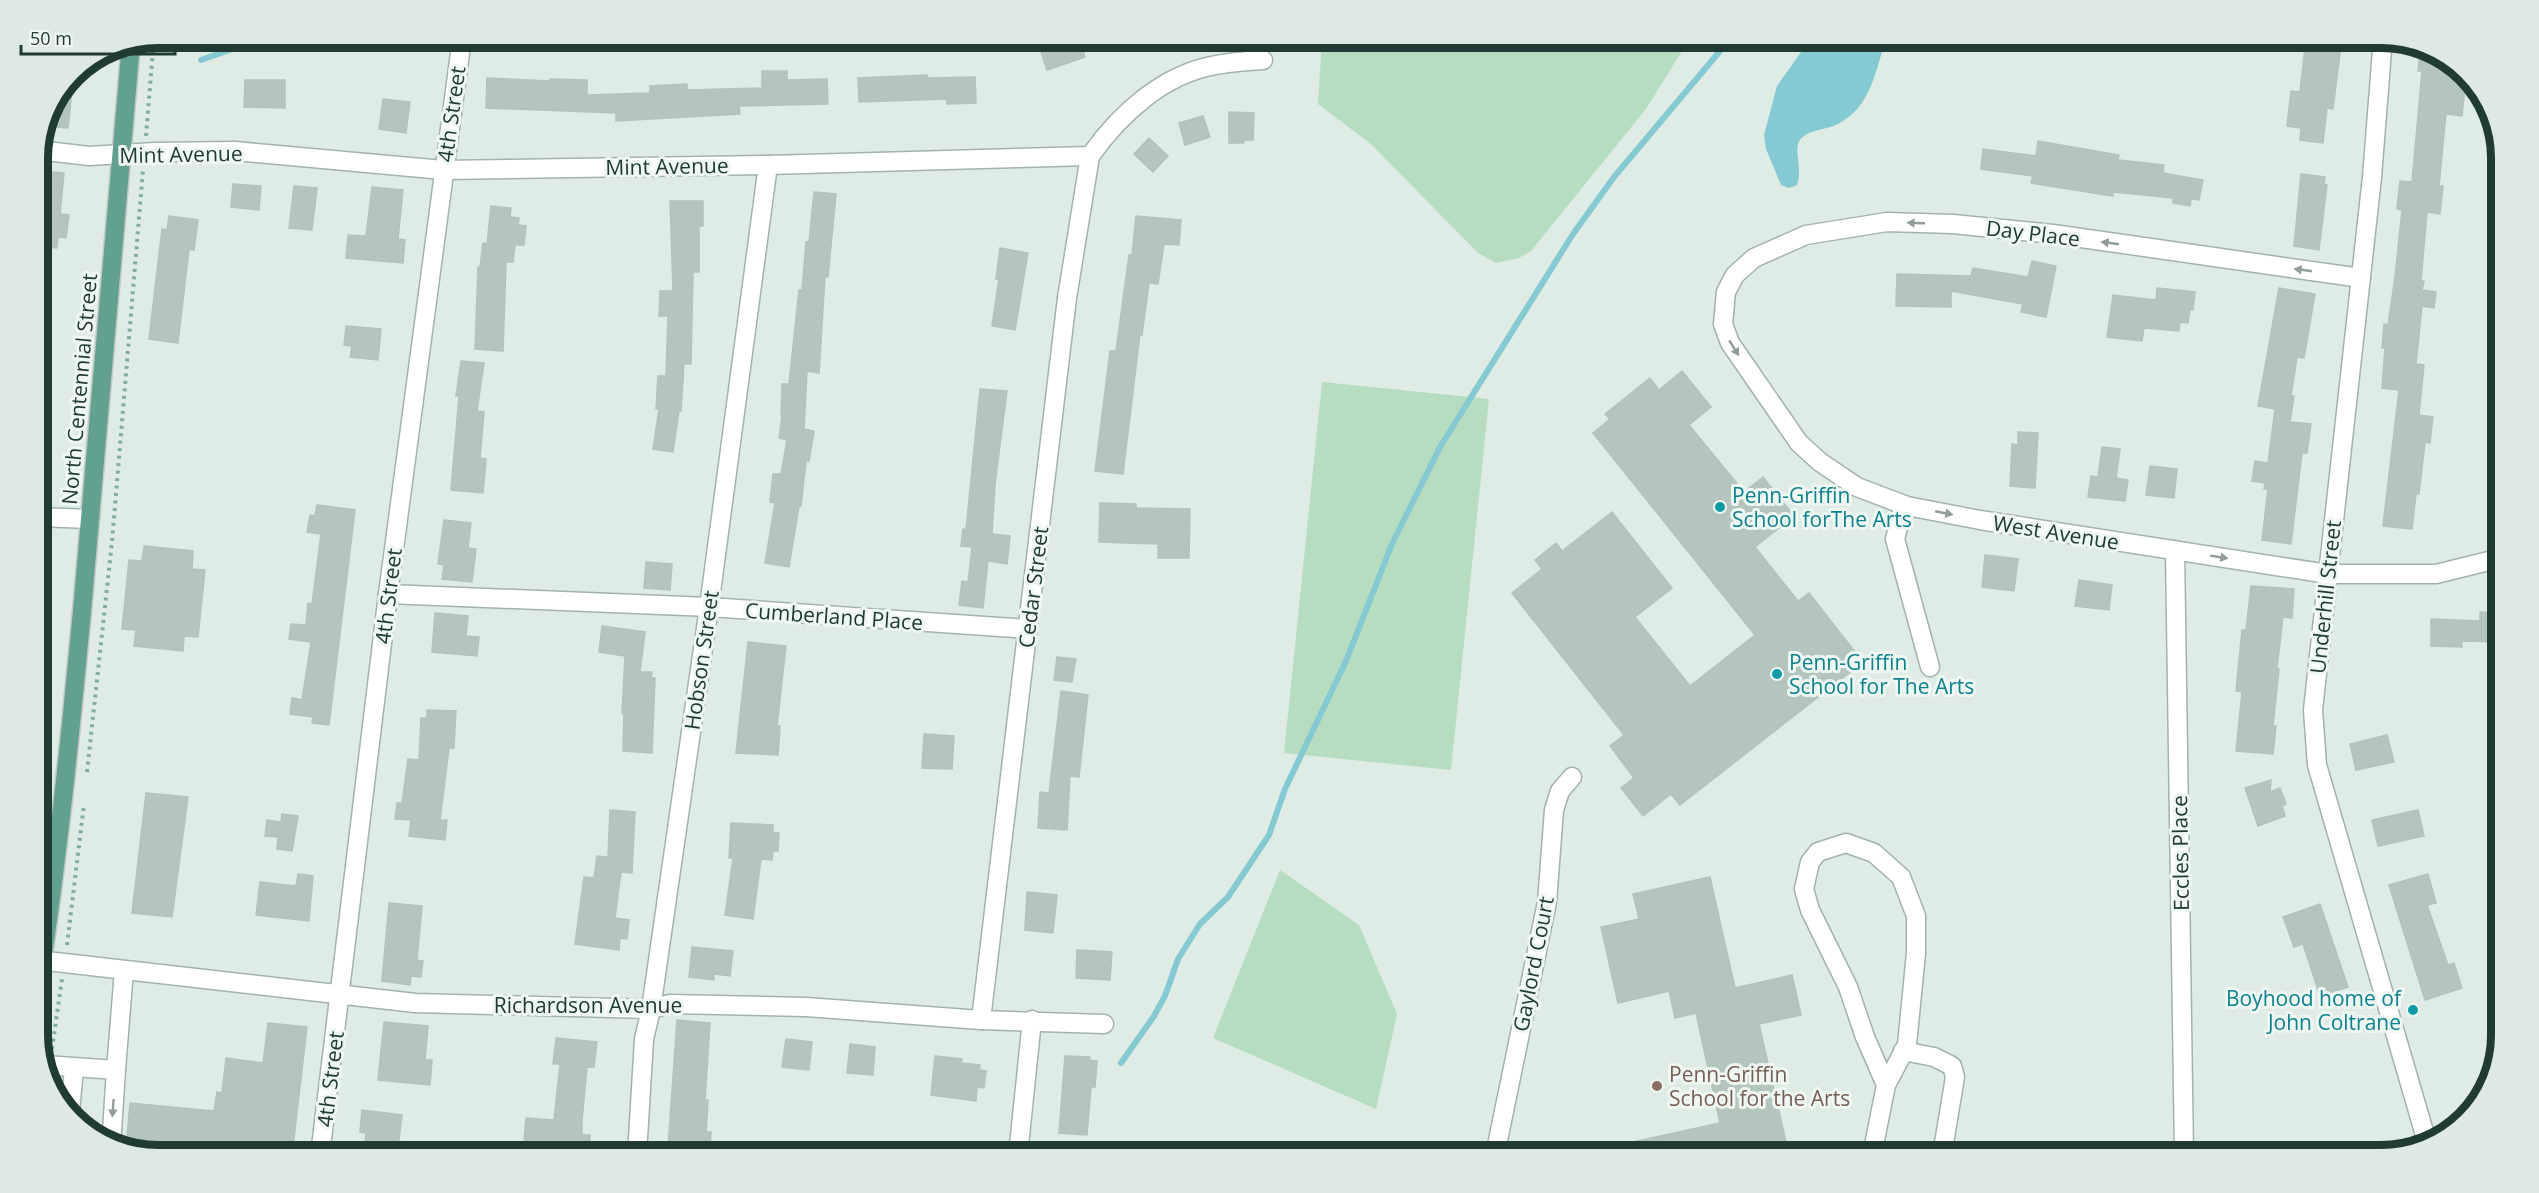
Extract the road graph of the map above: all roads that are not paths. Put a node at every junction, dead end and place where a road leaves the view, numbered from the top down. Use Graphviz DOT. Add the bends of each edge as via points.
graph roads {
  1 [pos="461,48"];
  2 [pos="2382,48"];
  3 [pos="129,52"];
  4 [pos="1263,60"];
  5 [pos="48,151"];
  6 [pos="123,154"];
  7 [pos="1090,156"];
  8 [pos="768,165"];
  9 [pos="443,170"];
  10 [pos="2361,278"];
  11 [pos="1726,292"];
  12 [pos="1904,505"];
  13 [pos="48,517"];
  14 [pos="90,519"];
  15 [pos="2175,550"];
  16 [pos="2491,560"];
  17 [pos="2328,574"];
  18 [pos="388,594"];
  19 [pos="709,607"];
  20 [pos="1028,629"];
  21 [pos="1930,668"];
  22 [pos="1572,777"];
  23 [pos="48,900"];
  24 [pos="48,962"];
  25 [pos="124,970"];
  26 [pos="340,996"];
  27 [pos="651,1009"];
  28 [pos="981,1020"];
  29 [pos="1032,1020"];
  30 [pos="1104,1024"];
  31 [pos="1903,1051"];
  32 [pos="53,1066"];
  33 [pos="74,1068"];
  34 [pos="116,1070"];
  35 [pos="1886,1085"];
  36 [pos="71,1103"];
  37 [pos="112,1135"];
  38 [pos="2425,1136"];
  39 [pos="321,1145"];
  40 [pos="638,1145"];
  41 [pos="1019,1145"];
  42 [pos="1497,1145"];
  43 [pos="1874,1145"];
  44 [pos="1944,1145"];
  45 [pos="2184,1145"];
  1 -- 9 [label="street, 4th Street"];
  2 -- 10 [label="street, Underhill Street"];
  3 -- 6 [label="main road, North Centennial Street"];
  4 -- 7 [label="street" via="1214,65 1163,85 1124,114"];
  5 -- 6 [label="street, Mint Avenue" via="89,156"];
  6 -- 9 [label="street, Mint Avenue" via="235,151"];
  6 -- 14 [label="main road, North Centennial Street"];
  7 -- 8 [label="street, Mint Avenue"];
  7 -- 20 [label="street, Cedar Street" via="1067,298"];
  8 -- 9 [label="street, Mint Avenue"];
  8 -- 19 [label="street, Hobson Street"];
  9 -- 18 [label="street, 4th Street"];
  10 -- 11 [label="street, Day Place, one-way" via="2053,234 1887,222 1806,235 1754,258 1735,275"];
  10 -- 17 [label="street, Underhill Street"];
  11 -- 12 [label="street, West Avenue, one-way" via="1723,324 1730,343 1799,443 1857,487"];
  12 -- 15 [label="street, West Avenue, one-way"];
  12 -- 21 [label="street" via="1895,539"];
  13 -- 14 [label="street"];
  14 -- 23 [label="main road, North Centennial Street" via="67,756"];
  15 -- 17 [label="street, West Avenue, one-way"];
  15 -- 45 [label="street, Eccles Place"];
  16 -- 17 [label="street, West Avenue" via="2436,574"];
  17 -- 38 [label="street, Underhill Street" via="2313,710 2317,765"];
  18 -- 19 [label="street, Cumberland Place"];
  18 -- 26 [label="street, 4th Street"];
  19 -- 20 [label="street, Cumberland Place"];
  19 -- 27 [label="street, Hobson Street"];
  20 -- 28 [label="street, Cedar Street"];
  22 -- 42 [label="street, Gaylord Court" via="1560,791 1554,810 1547,902"];
  24 -- 25 [label="street, Richardson Avenue"];
  25 -- 26 [label="street, Richardson Avenue"];
  25 -- 34 [label="street"];
  26 -- 27 [label="street, Richardson Avenue" via="415,1003"];
  26 -- 39 [label="street, 4th Street"];
  27 -- 28 [label="street, Richardson Avenue" via="670,1004 806,1007"];
  27 -- 40 [label="street, Hobson Street" via="644,1039"];
  28 -- 29 [label="street, Richardson Avenue"];
  29 -- 30 [label="street, Richardson Avenue"];
  29 -- 41 [label="street"];
  31 -- 35 [label="street"];
  31 -- 35 [label="street" via="1907,1045 1916,953 1916,916 1901,877 1874,853 1846,843 1830,847 1818,852 1810,862 1804,889"];
  31 -- 44 [label="street" via="1935,1057 1952,1066 1955,1077"];
  32 -- 33 [label="street"];
  33 -- 34 [label="street"];
  33 -- 36 [label="street"];
  34 -- 37 [label="street, one-way"];
  35 -- 43 [label="street"];
}
